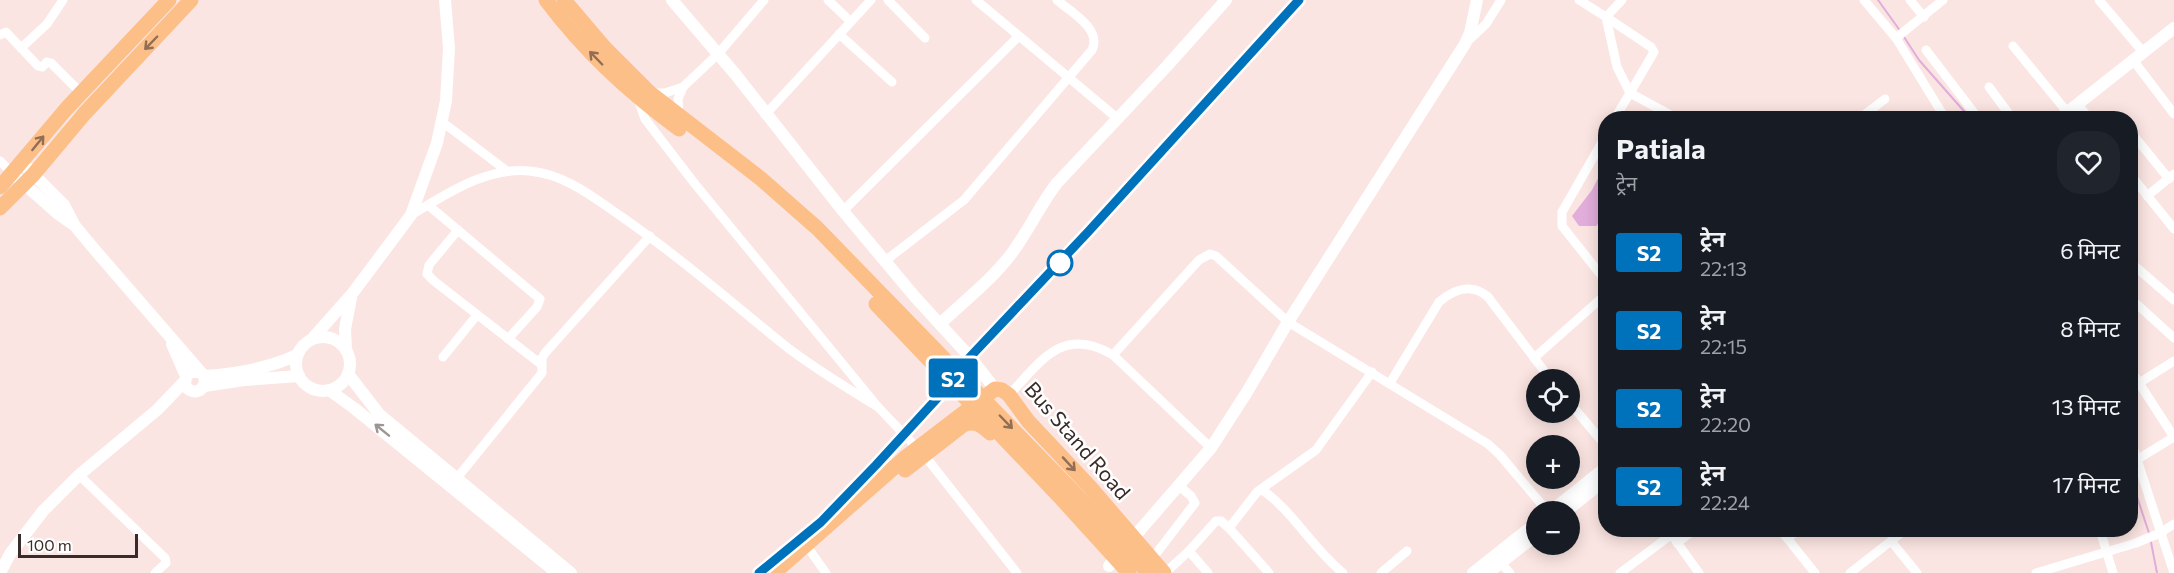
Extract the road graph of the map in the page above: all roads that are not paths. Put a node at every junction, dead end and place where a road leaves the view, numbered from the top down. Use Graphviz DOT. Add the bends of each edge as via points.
graph roads {
  1 [pos="64,0"];
  2 [pos="169,0"];
  3 [pos="190,0"];
  4 [pos="445,0"];
  5 [pos="546,0"];
  6 [pos="564,0"];
  7 [pos="672,0"];
  8 [pos="764,0"];
  9 [pos="828,0"];
  10 [pos="870,0"];
  11 [pos="888,0"];
  12 [pos="976,0"];
  13 [pos="1057,0"];
  14 [pos="1226,0"];
  15 [pos="1477,0"];
  16 [pos="1501,0"];
  17 [pos="1579,0"];
  18 [pos="1622,0"];
  19 [pos="1864,0"];
  20 [pos="1910,0"];
  21 [pos="1943,0"];
  22 [pos="2099,0"];
  23 [pos="1606,17"];
  24 [pos="1924,17"];
  25 [pos="850,21"];
  26 [pos="2174,28"];
  27 [pos="839,34"];
  28 [pos="1902,34"];
  29 [pos="0,35"];
  30 [pos="1019,36"];
  31 [pos="925,38"];
  32 [pos="1465,44"];
  33 [pos="2013,46"];
  34 [pos="21,48"];
  35 [pos="1926,50"];
  36 [pos="2143,52"];
  37 [pos="718,54"];
  38 [pos="2133,60"];
  39 [pos="1068,77"];
  40 [pos="892,82"];
  41 [pos="683,87"];
  42 [pos="1989,87"];
  43 [pos="81,93"];
  44 [pos="1630,93"];
  45 [pos="644,96"];
  46 [pos="1885,99"];
  47 [pos="2078,105"];
  48 [pos="1619,111"];
  49 [pos="1663,111"];
  50 [pos="1869,111"];
  51 [pos="1941,111"];
  52 [pos="1973,111"];
  53 [pos="2007,111"];
  54 [pos="2060,111"];
  55 [pos="2070,111"];
  56 [pos="2083,111"];
  57 [pos="2174,114"];
  58 [pos="765,115"];
  59 [pos="1117,118"];
  60 [pos="441,121"];
  61 [pos="683,124"];
  62 [pos="2138,140"];
  63 [pos="1598,150"];
  64 [pos="0,161"];
  65 [pos="507,171"];
  66 [pos="23,174"];
  67 [pos="2171,177"];
  68 [pos="2138,184"];
  69 [pos="0,188"];
  70 [pos="2147,196"];
  71 [pos="428,205"];
  72 [pos="0,208"];
  73 [pos="843,211"];
  74 [pos="411,215"];
  75 [pos="2174,229"];
  76 [pos="458,230"];
  77 [pos="650,236"];
  78 [pos="885,261"];
  79 [pos="2138,269"];
  80 [pos="1598,271"];
  81 [pos="352,294"];
  82 [pos="2174,300"];
  83 [pos="1598,302"];
  84 [pos="2138,305"];
  85 [pos="477,315"];
  86 [pos="1288,322"];
  87 [pos="940,324"];
  88 [pos="2174,338"];
  89 [pos="312,339"];
  90 [pos="508,339"];
  91 [pos="346,349"];
  92 [pos="297,355"];
  93 [pos="1113,355"];
  94 [pos="442,357"];
  95 [pos="1534,358"];
  96 [pos="2174,361"];
  97 [pos="542,365"];
  98 [pos="1542,369"];
  99 [pos="1372,372"];
  100 [pos="348,374"];
  101 [pos="299,376"];
  102 [pos="194,381"];
  103 [pos="1390,383"];
  104 [pos="2139,383"];
  105 [pos="329,390"];
  106 [pos="994,390"];
  107 [pos="1010,394"];
  108 [pos="878,407"];
  109 [pos="1580,415"];
  110 [pos="2174,415"];
  111 [pos="2165,422"];
  112 [pos="1598,437"];
  113 [pos="2174,437"];
  114 [pos="1211,448"];
  115 [pos="921,452"];
  116 [pos="2138,459"];
  117 [pos="1598,474"];
  118 [pos="79,475"];
  119 [pos="457,478"];
  120 [pos="1179,486"];
  121 [pos="1598,486"];
  122 [pos="1261,489"];
  123 [pos="1540,501"];
  124 [pos="1563,501"];
  125 [pos="1579,501"];
  126 [pos="2174,524"];
  127 [pos="1229,528"];
  128 [pos="1526,532"];
  129 [pos="2156,534"];
  130 [pos="1663,537"];
  131 [pos="1673,537"];
  132 [pos="1685,537"];
  133 [pos="1897,537"];
  134 [pos="2102,537"];
  135 [pos="1787,538"];
  136 [pos="1134,539"];
  137 [pos="1526,541"];
  138 [pos="1892,541"];
  139 [pos="1677,543"];
  140 [pos="1190,551"];
  141 [pos="1407,551"];
  142 [pos="811,552"];
  143 [pos="2106,552"];
  144 [pos="5,557"];
  145 [pos="1498,559"];
  146 [pos="1150,566"];
  147 [pos="1112,570"];
  148 [pos="0,573"];
  149 [pos="155,573"];
  150 [pos="557,573"];
  151 [pos="571,573"];
  152 [pos="774,573"];
  153 [pos="788,573"];
  154 [pos="826,573"];
  155 [pos="1017,573"];
  156 [pos="1129,573"];
  157 [pos="1165,573"];
  158 [pos="1208,573"];
  159 [pos="1269,573"];
  160 [pos="1344,573"];
  161 [pos="1381,573"];
  162 [pos="1473,573"];
  163 [pos="1488,573"];
  164 [pos="1510,573"];
  165 [pos="1620,573"];
  166 [pos="1699,573"];
  167 [pos="1815,573"];
  168 [pos="1851,573"];
  169 [pos="1917,573"];
  170 [pos="2036,573"];
  171 [pos="2113,573"];
  172 [pos="2174,573"];
  1 -- 34 [label="street" via="47,24"];
  2 -- 43 [label="main road"];
  3 -- 66 [label="main road, one-way"];
  4 -- 60 [label="street" via="449,48"];
  45 -- 5 [label="main road, one-way" via="595,58"];
  6 -- 45 [label="main road"];
  7 -- 37 [label="street"];
  8 -- 37 [label="street"];
  9 -- 25 [label="street"];
  10 -- 25 [label="street"];
  11 -- 31 [label="street"];
  12 -- 30 [label="street"];
  13 -- 39 [label="street" via="1088,27 1095,39 1092,50"];
  14 -- 59 [label="street"];
  15 -- 32 [label="street"];
  16 -- 32 [label="street" via="1486,24"];
  17 -- 23 [label="street"];
  18 -- 23 [label="street"];
  19 -- 28 [label="street"];
  20 -- 24 [label="street"];
  21 -- 24 [label="street"];
  22 -- 36 [label="street"];
  23 -- 44 [label="street" via="1617,67"];
  23 -- 44 [label="street" via="1654,52"];
  24 -- 28 [label="street"];
  25 -- 27 [label="street"];
  26 -- 36 [label="street"];
  27 -- 40 [label="street"];
  27 -- 58 [label="street"];
  28 -- 51 [label="street"];
  29 -- 34 [label="street" via="6,32"];
  30 -- 39 [label="street"];
  30 -- 73 [label="street"];
  32 -- 86 [label="street"];
  33 -- 54 [label="street"];
  34 -- 43 [label="street" via="40,67 51,63"];
  35 -- 52 [label="street"];
  36 -- 38 [label="street"];
  37 -- 41 [label="street"];
  37 -- 58 [label="street"];
  38 -- 47 [label="street"];
  38 -- 57 [label="street"];
  39 -- 59 [label="street"];
  39 -- 78 [label="street" via="964,200"];
  41 -- 45 [label="street"];
  41 -- 61 [label="street" via="678,99"];
  42 -- 53 [label="street"];
  66 -- 43 [label="main road, one-way"];
  44 -- 48 [label="street"];
  44 -- 49 [label="street"];
  45 -- 61 [label="main road"];
  45 -- 108 [label="street" via="645,119"];
  46 -- 50 [label="street"];
  47 -- 55 [label="street"];
  47 -- 56 [label="street"];
  58 -- 73 [label="street"];
  59 -- 87 [label="street" via="1045,198 1010,256"];
  60 -- 65 [label="street"];
  60 -- 74 [label="street"];
  61 -- 146 [label="main road, one-way" via="760,178 817,228"];
  61 -- 156 [label="main road" via="807,232"];
  62 -- 67 [label="street"];
  63 -- 80 [label="street" via="1561,220"];
  64 -- 66 [label="street"];
  65 -- 71 [label="street" via="469,182"];
  65 -- 77 [label="street" via="529,171 567,181"];
  66 -- 69 [label="main road"];
  66 -- 72 [label="main road"];
  66 -- 102 [label="street" via="64,205 75,225 183,350"];
  67 -- 70 [label="street"];
  68 -- 70 [label="street"];
  70 -- 75 [label="street"];
  71 -- 74 [label="street"];
  71 -- 76 [label="street"];
  73 -- 78 [label="street"];
  74 -- 81 [label="street"];
  76 -- 85 [label="street" via="427,274"];
  76 -- 90 [label="street" via="540,299"];
  77 -- 97 [label="street" via="544,353"];
  77 -- 108 [label="street" via="786,346"];
  78 -- 87 [label="street"];
  79 -- 82 [label="street"];
  81 -- 89 [label="street"];
  81 -- 91 [label="street" via="345,329"];
  83 -- 95 [label="street"];
  84 -- 88 [label="street"];
  85 -- 90 [label="street"];
  85 -- 94 [label="street"];
  86 -- 93 [label="street" via="1210,254 1199,260"];
  86 -- 99 [label="street"];
  86 -- 114 [label="street"];
  87 -- 106 [label="street"];
  89 -- 91 [label="street" via="327,337"];
  89 -- 92 [label="street"];
  90 -- 97 [label="street"];
  91 -- 100 [label="street"];
  92 -- 101 [label="street"];
  92 -- 102 [label="street" via="273,366"];
  93 -- 107 [label="street" via="1085,344 1058,347"];
  93 -- 114 [label="street"];
  95 -- 98 [label="street"];
  95 -- 103 [label="street" via="1488,297 1464,288 1439,302"];
  96 -- 104 [label="street"];
  97 -- 119 [label="street" via="542,372"];
  99 -- 103 [label="street"];
  99 -- 122 [label="street" via="1316,450"];
  100 -- 105 [label="street" via="340,385"];
  100 -- 119 [label="street" via="380,414"];
  101 -- 102 [label="street"];
  101 -- 105 [label="street" via="311,388"];
  102 -- 118 [label="street" via="172,405 157,410"];
  103 -- 123 [label="street" via="1495,449"];
  104 -- 111 [label="street"];
  150 -- 105 [label="street, one-way"];
  106 -- 107 [label="main road, Bus Stand Road"];
  106 -- 115 [label="main road, Bus Stand Road"];
  107 -- 136 [label="main road, Bus Stand Road, one-way" via="1028,421"];
  108 -- 115 [label="street"];
  109 -- 112 [label="street"];
  110 -- 111 [label="street"];
  111 -- 113 [label="street"];
  113 -- 116 [label="street"];
  114 -- 120 [label="street"];
  115 -- 142 [label="main road, Bus Stand Road" via="909,467"];
  115 -- 147 [label="main road, Bus Stand Road" via="963,425 981,424 1065,512"];
  115 -- 152 [label="main road" via="880,478"];
  115 -- 155 [label="street"];
  116 -- 129 [label="street"];
  117 -- 124 [label="street"];
  118 -- 144 [label="street"];
  118 -- 149 [label="street" via="165,558 166,564"];
  119 -- 151 [label="street"];
  120 -- 136 [label="street"];
  120 -- 146 [label="street" via="1195,502"];
  121 -- 125 [label="street"];
  122 -- 127 [label="street"];
  122 -- 160 [label="street" via="1286,509"];
  126 -- 129 [label="street"];
  127 -- 140 [label="street" via="1216,521"];
  127 -- 159 [label="street"];
  128 -- 145 [label="street"];
  129 -- 143 [label="street"];
  129 -- 172 [label="street"];
  130 -- 165 [label="street"];
  131 -- 139 [label="street"];
  132 -- 139 [label="street"];
  133 -- 138 [label="street"];
  134 -- 143 [label="street"];
  135 -- 167 [label="street"];
  136 -- 146 [label="main road, Bus Stand Road"];
  136 -- 147 [label="street"];
  137 -- 145 [label="street"];
  138 -- 168 [label="street"];
  138 -- 169 [label="street"];
  139 -- 166 [label="street"];
  140 -- 157 [label="street"];
  140 -- 158 [label="street"];
  141 -- 161 [label="street"];
  142 -- 153 [label="main road, Bus Stand Road"];
  142 -- 154 [label="street"];
  143 -- 170 [label="street"];
  143 -- 171 [label="street"];
  144 -- 148 [label="street"];
  145 -- 162 [label="street"];
  145 -- 163 [label="street"];
  145 -- 164 [label="street"];
  146 -- 157 [label="main road, Bus Stand Road"];
}
